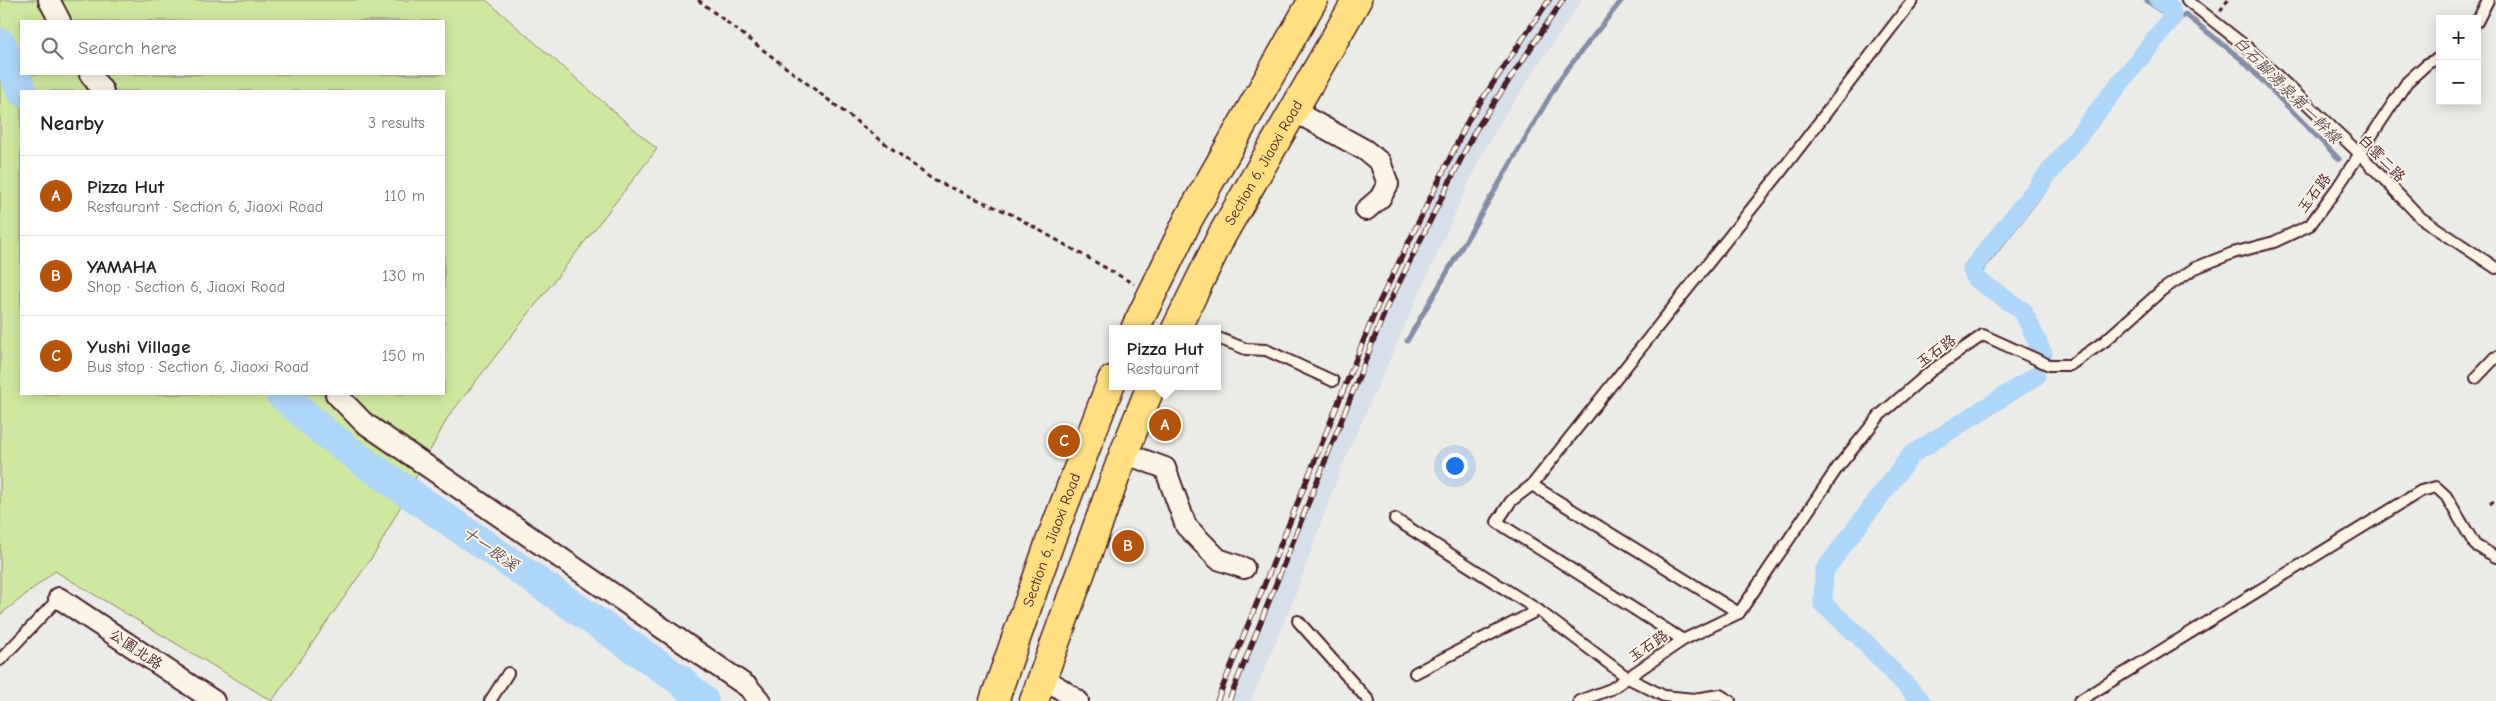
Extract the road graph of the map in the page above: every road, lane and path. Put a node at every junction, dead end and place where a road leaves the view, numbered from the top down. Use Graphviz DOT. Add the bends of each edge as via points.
graph roads {
  1 [pos="49,0"];
  2 [pos="698,0"];
  3 [pos="1313,0"];
  4 [pos="1357,0"];
  5 [pos="1914,0"];
  6 [pos="2187,0"];
  7 [pos="2488,0"];
  8 [pos="2480,15"];
  9 [pos="59,20"];
  10 [pos="2436,60"];
  11 [pos="91,75"];
  12 [pos="102,90"];
  13 [pos="1292,110"];
  14 [pos="2359,153"];
  15 [pos="1366,210"];
  16 [pos="2496,268"];
  17 [pos="1150,293"];
  18 [pos="1137,325"];
  19 [pos="1180,325"];
  20 [pos="1221,339"];
  21 [pos="2496,357"];
  22 [pos="2476,378"];
  23 [pos="1333,381"];
  24 [pos="1109,388"];
  25 [pos="1149,390"];
  26 [pos="337,395"];
  27 [pos="1124,453"];
  28 [pos="1532,485"];
  29 [pos="2496,499"];
  30 [pos="2490,504"];
  31 [pos="1395,520"];
  32 [pos="2496,557"];
  33 [pos="1244,568"];
  34 [pos="59,598"];
  35 [pos="1538,610"];
  36 [pos="1739,613"];
  37 [pos="1298,622"];
  38 [pos="1683,640"];
  39 [pos="0,660"];
  40 [pos="508,673"];
  41 [pos="1415,673"];
  42 [pos="1628,678"];
  43 [pos="1038,689"];
  44 [pos="214,701"];
  45 [pos="490,701"];
  46 [pos="760,701"];
  47 [pos="994,701"];
  48 [pos="1078,701"];
  49 [pos="1369,701"];
  50 [pos="1579,701"];
  51 [pos="1730,701"];
  52 [pos="2079,701"];
  1 -- 9 [label="street"];
  2 -- 17 [label="path" via="933,180 1011,214"];
  3 -- 17 [label="main road"];
  4 -- 13 [label="main road, Section 6, Jiaoxi Road"];
  5 -- 28 [label="lane"];
  6 -- 14 [label="lane, 白雲二路" via="2249,49"];
  7 -- 8 [label="lane"];
  10 -- 14 [label="lane" via="2407,82"];
  11 -- 12 [label="street"];
  13 -- 15 [label="street" via="1380,162 1388,184 1380,198"];
  13 -- 19 [label="main road, Section 6, Jiaoxi Road" via="1222,235"];
  14 -- 16 [label="lane, 白雲二路" via="2421,218"];
  14 -- 36 [label="lane, 玉石路" via="2310,225 2274,242 2233,252 2195,268 2162,290 2106,341 2070,365 2048,365 1983,336 1931,371 1880,415 1838,467"];
  17 -- 18 [label="main road"];
  20 -- 23 [label="lane" via="1246,349 1266,350"];
  21 -- 22 [label="lane"];
  24 -- 47 [label="main road, Section 6, Jiaoxi Road"];
  25 -- 27 [label="main road"];
  26 -- 46 [label="street" via="363,422 748,686"];
  27 -- 33 [label="street" via="1165,468 1186,526 1218,559"];
  27 -- 43 [label="main road"];
  28 -- 36 [label="lane"];
  28 -- 38 [label="lane" via="1511,501 1497,522"];
  29 -- 30 [label="path"];
  31 -- 35 [label="lane"];
  32 -- 52 [label="lane" via="2475,545 2446,496 2436,487 2421,491"];
  34 -- 39 [label="lane"];
  34 -- 44 [label="street, 公園北路"];
  35 -- 41 [label="lane"];
  35 -- 42 [label="lane"];
  36 -- 38 [label="lane, 玉石路"];
  37 -- 49 [label="lane"];
  38 -- 42 [label="lane, 玉石路"];
  40 -- 45 [label="lane"];
  42 -- 50 [label="lane, 玉石路" via="1612,689"];
  42 -- 51 [label="lane" via="1664,696 1694,699 1720,694"];
  43 -- 48 [label="street"];
}
